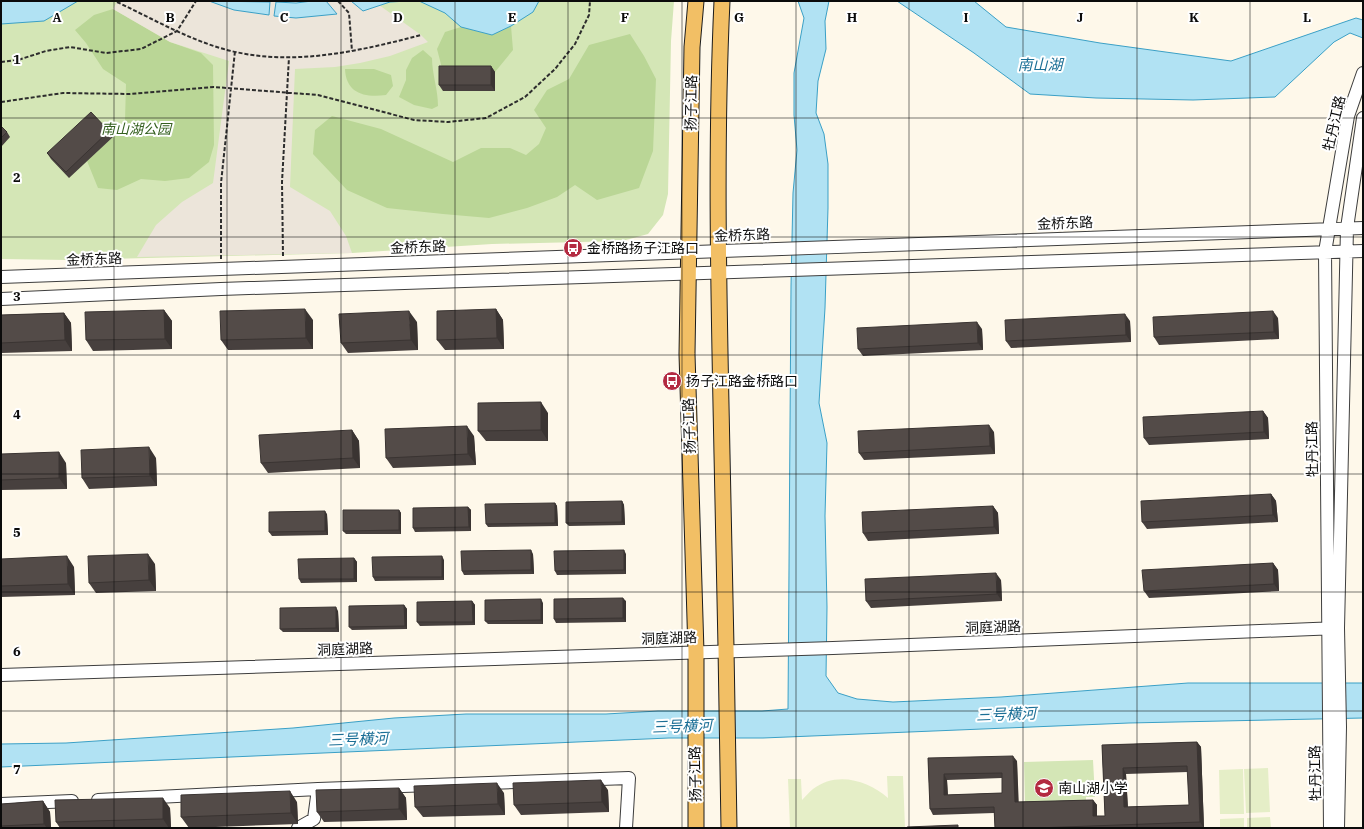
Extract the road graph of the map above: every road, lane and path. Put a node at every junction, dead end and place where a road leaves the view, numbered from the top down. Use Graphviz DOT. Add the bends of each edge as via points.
graph roads {
  1 [pos="196,1"];
  2 [pos="338,1"];
  3 [pos="590,1"];
  4 [pos="696,1"];
  5 [pos="722,1"];
  6 [pos="117,2"];
  7 [pos="177,31"];
  8 [pos="421,35"];
  9 [pos="236,51"];
  10 [pos="352,51"];
  11 [pos="289,57"];
  12 [pos="1,62"];
  13 [pos="1363,73"];
  14 [pos="231,88"];
  15 [pos="286,93"];
  16 [pos="1,102"];
  17 [pos="1363,118"];
  18 [pos="1329,228"];
  19 [pos="1347,228"];
  20 [pos="1363,228"];
  21 [pos="718,250"];
  22 [pos="1363,251"];
  23 [pos="690,252"];
  24 [pos="1325,252"];
  25 [pos="1347,252"];
  26 [pos="283,257"];
  27 [pos="221,266"];
  28 [pos="718,273"];
  29 [pos="689,274"];
  30 [pos="1,277"];
  31 [pos="1,299"];
  32 [pos="1334,629"];
  33 [pos="727,651"];
  34 [pos="696,652"];
  35 [pos="1,675"];
  36 [pos="1335,727"];
  37 [pos="318,789"];
  38 [pos="1,804"];
  39 [pos="298,828"];
  40 [pos="626,828"];
  41 [pos="696,828"];
  42 [pos="729,828"];
  43 [pos="1330,828"];
  44 [pos="1338,828"];
  1 -- 7 [label="path"];
  2 -- 10 [label="path" via="349,13"];
  3 -- 15 [label="path" via="589,15 575,44 555,68 525,97 486,118 448,122 414,120 318,95"];
  4 -- 23 [label="main road, 扬子江路" via="692,47"];
  5 -- 21 [label="main road, 扬子江路"];
  6 -- 7 [label="path"];
  7 -- 9 [label="path"];
  7 -- 12 [label="path" via="141,49 106,53 70,47"];
  8 -- 10 [label="path"];
  9 -- 11 [label="path"];
  9 -- 14 [label="path"];
  10 -- 11 [label="path" via="300,58"];
  11 -- 15 [label="path"];
  13 -- 18 [label="street, 牡丹江路" via="1348,116"];
  14 -- 15 [label="path"];
  14 -- 16 [label="path" via="129,94 63,93"];
  14 -- 27 [label="path" via="221,183"];
  15 -- 26 [label="path" via="282,182"];
  17 -- 19 [label="street, 牡丹江路"];
  18 -- 19 [label="street, 金桥东路"];
  18 -- 21 [label="street, 金桥东路"];
  18 -- 24 [label="street, 牡丹江路"];
  19 -- 20 [label="street, 金桥东路"];
  19 -- 25 [label="street, 牡丹江路"];
  21 -- 23 [label="street, 金桥东路"];
  21 -- 28 [label="main road, 扬子江路"];
  22 -- 25 [label="street"];
  23 -- 29 [label="main road, 扬子江路"];
  23 -- 30 [label="street, 金桥东路"];
  24 -- 25 [label="street"];
  24 -- 28 [label="street"];
  24 -- 32 [label="street, 牡丹江路"];
  25 -- 32 [label="street, 牡丹江路"];
  28 -- 29 [label="street"];
  28 -- 33 [label="main road, 扬子江路"];
  29 -- 31 [label="street" via="221,289"];
  29 -- 34 [label="main road, 扬子江路" via="687,354"];
  32 -- 33 [label="street, 洞庭湖路"];
  32 -- 36 [label="street, 牡丹江路"];
  33 -- 34 [label="street, 洞庭湖路"];
  33 -- 42 [label="main road, 扬子江路"];
  34 -- 35 [label="street, 洞庭湖路"];
  34 -- 41 [label="main road, 扬子江路"];
  36 -- 43 [label="street, 牡丹江路"];
  36 -- 44 [label="street, 牡丹江路"];
  37 -- 38 [label="street"];
  37 -- 39 [label="street" via="314,819"];
  37 -- 40 [label="street" via="629,778"];
}
